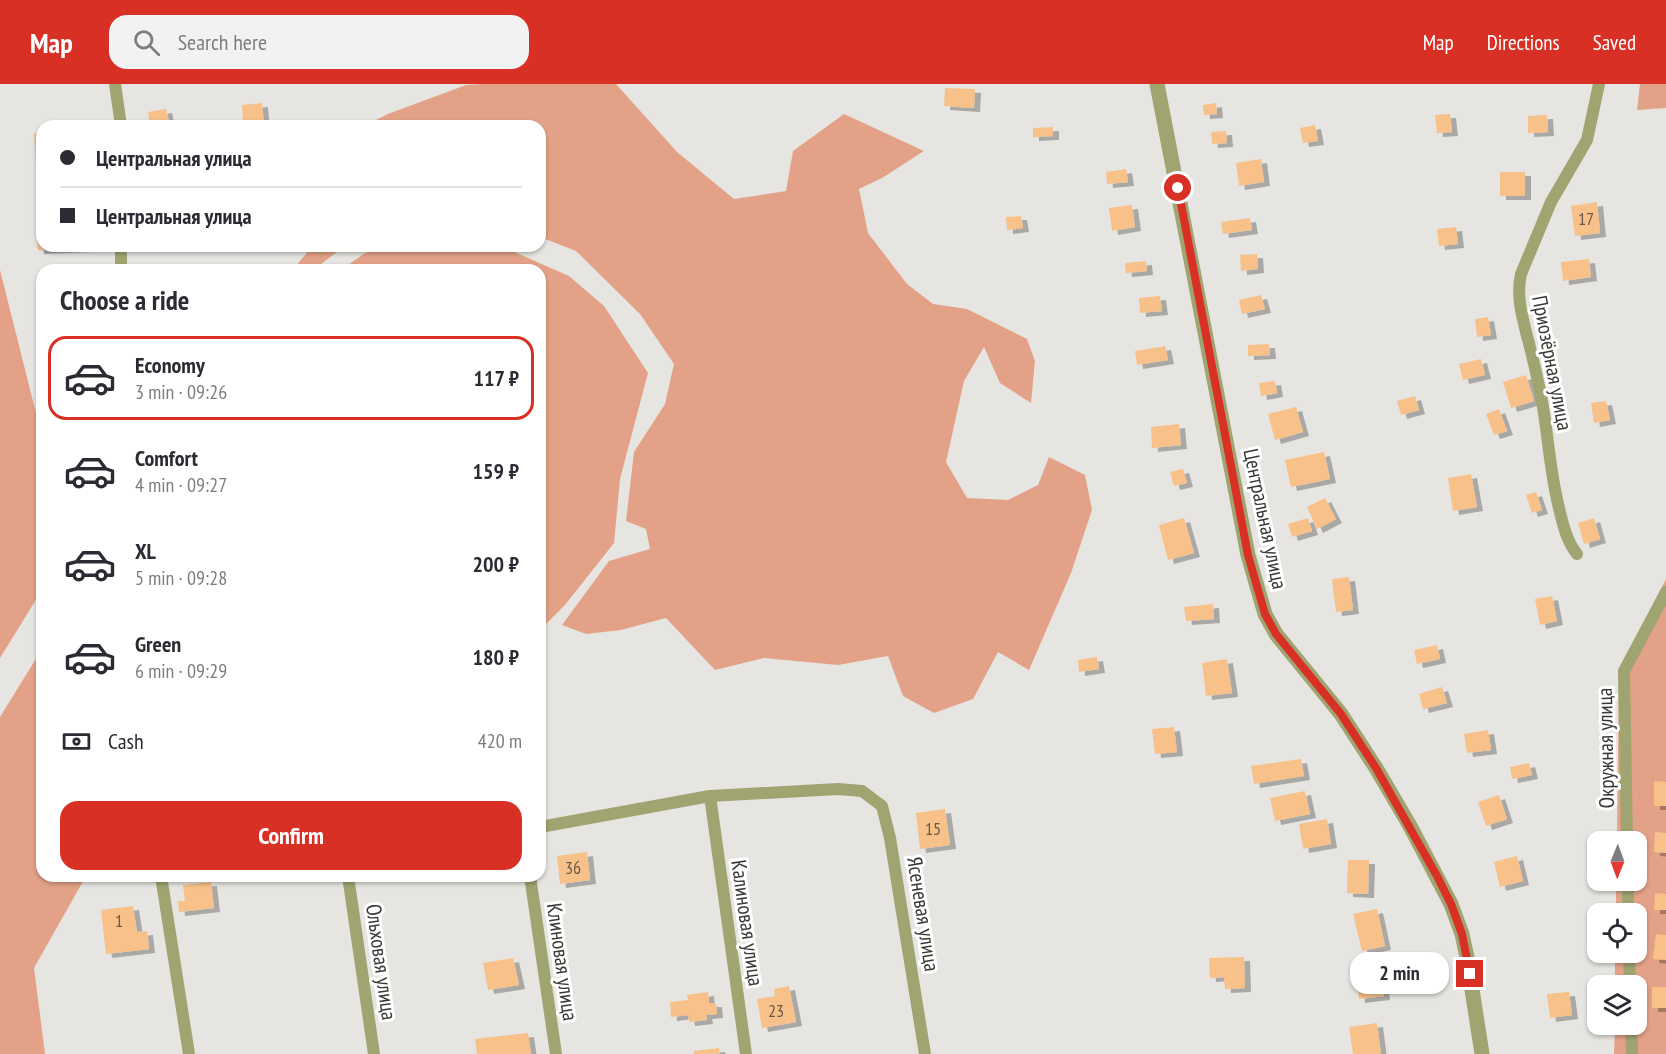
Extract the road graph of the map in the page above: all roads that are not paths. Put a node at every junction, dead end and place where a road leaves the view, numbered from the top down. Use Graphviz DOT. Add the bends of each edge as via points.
graph roads {
  1 [pos="115,84"];
  2 [pos="1157,84"];
  3 [pos="1599,84"];
  4 [pos="120,120"];
  5 [pos="1577,554"];
  6 [pos="1666,592"];
  7 [pos="710,796"];
  8 [pos="546,825"];
  9 [pos="1627,831"];
  10 [pos="162,882"];
  11 [pos="349,882"];
  12 [pos="531,882"];
  13 [pos="1631,1035"];
  14 [pos="189,1054"];
  15 [pos="374,1054"];
  16 [pos="556,1054"];
  17 [pos="746,1054"];
  18 [pos="925,1054"];
  19 [pos="1482,1054"];
  20 [pos="1632,1054"];
  1 -- 4 [label="street"];
  2 -- 19 [label="street, Центральная улица" via="1248,555 1265,614 1276,634 1341,714 1376,768 1451,904 1467,957"];
  3 -- 5 [label="street, Приозёрная улица" via="1587,140 1551,202 1519,284 1557,501 1570,546"];
  6 -- 9 [label="street, Окружная улица" via="1624,671"];
  7 -- 8 [label="street"];
  7 -- 17 [label="street, Калиновая улица"];
  7 -- 18 [label="street, Ясеневая улица" via="838,789 862,791 882,806"];
  10 -- 14 [label="street"];
  11 -- 15 [label="street, Ольховая улица"];
  12 -- 16 [label="street, Клиновая улица"];
  13 -- 20 [label="street"];
}
